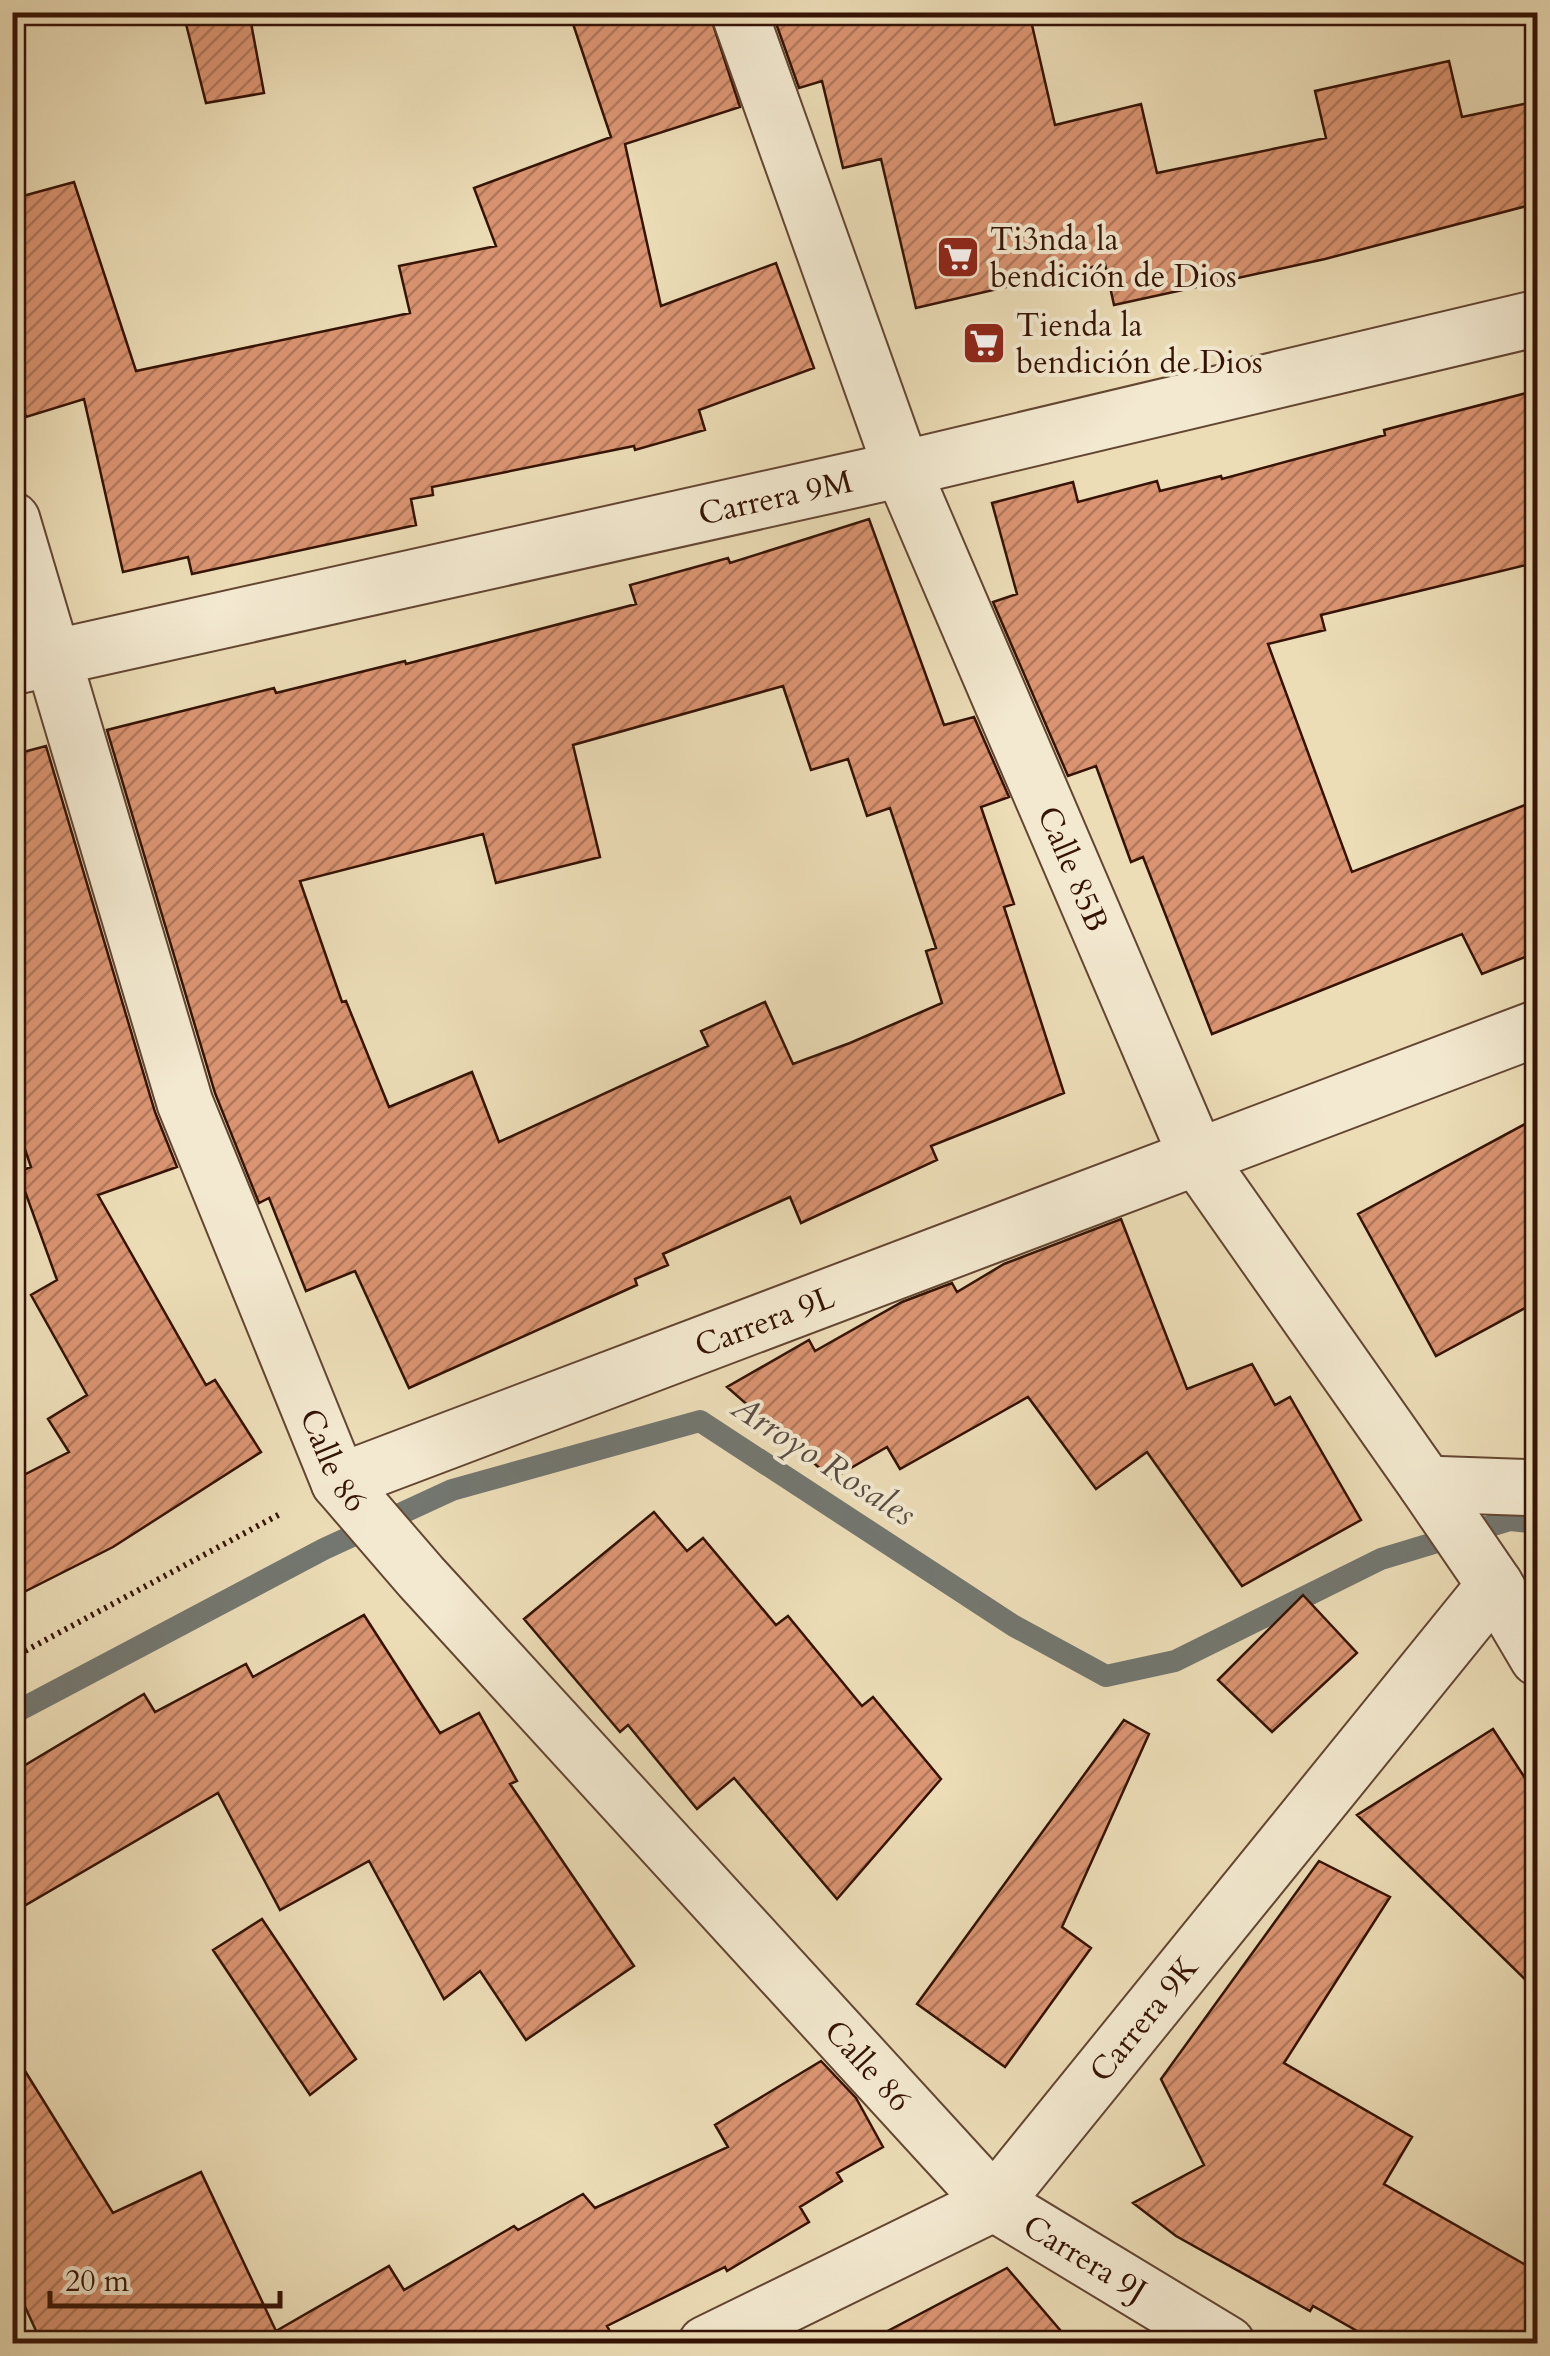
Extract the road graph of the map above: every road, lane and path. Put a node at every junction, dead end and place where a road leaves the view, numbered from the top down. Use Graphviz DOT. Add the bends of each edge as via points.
graph roads {
  1 [pos="739,12"];
  2 [pos="1538,318"];
  3 [pos="902,469"];
  4 [pos="12,520"];
  5 [pos="33,662"];
  6 [pos="1538,1028"];
  7 [pos="1198,1159"];
  8 [pos="1538,1488"];
  9 [pos="348,1493"];
  10 [pos="1435,1498"];
  11 [pos="1486,1572"];
  12 [pos="12,1658"];
  13 [pos="1538,1658"];
  14 [pos="994,2203"];
  15 [pos="706,2344"];
  16 [pos="1227,2344"];
  1 -- 3 [label="street, Calle 85B"];
  2 -- 3 [label="street, Carrera 9M"];
  3 -- 5 [label="street, Carrera 9M"];
  3 -- 7 [label="street, Calle 85B"];
  4 -- 5 [label="street, Calle 86"];
  5 -- 9 [label="street, Calle 86" via="185,1103"];
  6 -- 7 [label="street, Carrera 9L"];
  7 -- 9 [label="street, Carrera 9L"];
  7 -- 10 [label="street, Calle 85B"];
  8 -- 10 [label="street"];
  9 -- 12 [label="path"];
  9 -- 14 [label="street, Calle 86"];
  10 -- 11 [label="street, Calle 85B"];
  11 -- 13 [label="street, Calle 85B"];
  11 -- 14 [label="street, Carrera 9K"];
  14 -- 15 [label="street, Carrera 9K"];
  14 -- 16 [label="street, Carrera 9J"];
}
